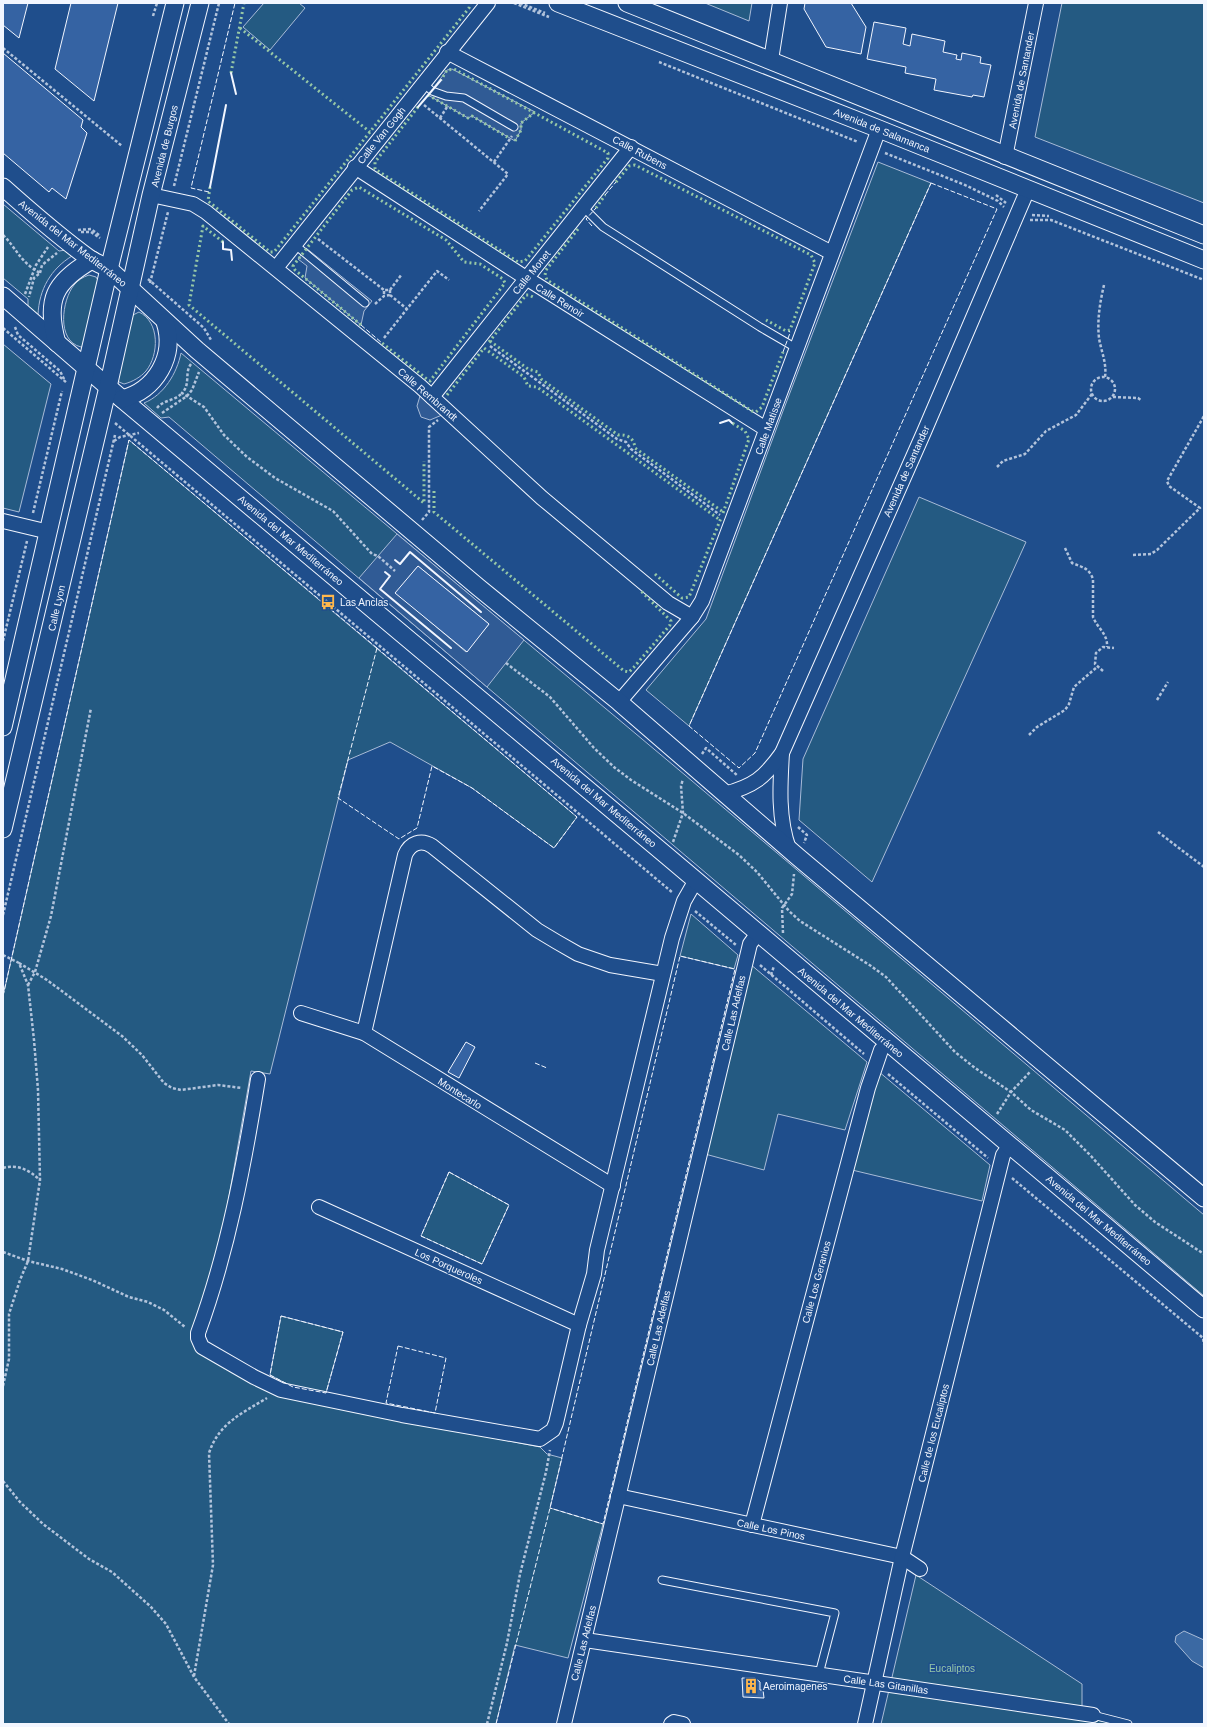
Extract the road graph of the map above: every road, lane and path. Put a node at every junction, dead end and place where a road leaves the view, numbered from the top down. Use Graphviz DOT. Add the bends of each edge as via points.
graph roads {
  1 [pos="176,3"];
  2 [pos="200,3"];
  3 [pos="219,3"];
  4 [pos="488,3"];
  5 [pos="558,3"];
  6 [pos="627,3"];
  7 [pos="780,3"];
  8 [pos="1036,3"];
  9 [pos="3,48"];
  10 [pos="447,52"];
  11 [pos="771,60"];
  12 [pos="423,83"];
  13 [pos="413,96"];
  14 [pos="514,127"];
  15 [pos="880,129"];
  16 [pos="122,146"];
  17 [pos="632,147"];
  18 [pos="1005,157"];
  19 [pos="494,162"];
  20 [pos="356,167"];
  21 [pos="3,188"];
  22 [pos="1028,189"];
  23 [pos="151,195"];
  24 [pos="171,200"];
  25 [pos="584,208"];
  26 [pos="479,212"];
  27 [pos="306,229"];
  28 [pos="3,235"];
  29 [pos="1204,235"];
  30 [pos="70,242"];
  31 [pos="294,244"];
  32 [pos="832,253"];
  33 [pos="92,260"];
  34 [pos="1204,260"];
  35 [pos="276,268"];
  36 [pos="109,269"];
  37 [pos="40,273"];
  38 [pos="402,274"];
  39 [pos="526,278"];
  40 [pos="449,280"];
  41 [pos="150,282"];
  42 [pos="1104,285"];
  43 [pos="130,289"];
  44 [pos="384,290"];
  45 [pos="390,290"];
  46 [pos="390,295"];
  47 [pos="3,296"];
  48 [pos="383,297"];
  49 [pos="365,303"];
  50 [pos="375,304"];
  51 [pos="407,309"];
  52 [pos="26,316"];
  53 [pos="165,322"];
  54 [pos="3,328"];
  55 [pos="14,337"];
  56 [pos="384,338"];
  57 [pos="478,338"];
  58 [pos="57,343"];
  59 [pos="796,348"];
  60 [pos="197,350"];
  61 [pos="202,367"];
  62 [pos="87,369"];
  63 [pos="1105,378"];
  64 [pos="108,387"];
  65 [pos="1092,394"];
  66 [pos="187,396"];
  67 [pos="432,397"];
  68 [pos="1113,397"];
  69 [pos="122,399"];
  70 [pos="1142,401"];
  71 [pos="449,411"];
  72 [pos="1204,416"];
  73 [pos="152,423"];
  74 [pos="766,429"];
  75 [pos="131,436"];
  76 [pos="997,467"];
  77 [pos="3,521"];
  78 [pos="733,522"];
  79 [pos="30,527"];
  80 [pos="49,532"];
  81 [pos="414,532"];
  82 [pos="1065,548"];
  83 [pos="1133,555"];
  84 [pos="394,571"];
  85 [pos="692,617"];
  86 [pos="3,641"];
  87 [pos="1107,647"];
  88 [pos="1114,648"];
  89 [pos="506,663"];
  90 [pos="1097,667"];
  91 [pos="1103,671"];
  92 [pos="1168,682"];
  93 [pos="1158,700"];
  94 [pos="619,702"];
  95 [pos="91,708"];
  96 [pos="3,728"];
  97 [pos="1029,735"];
  98 [pos="782,753"];
  99 [pos="692,766"];
  100 [pos="750,786"];
  101 [pos="724,794"];
  102 [pos="780,812"];
  103 [pos="683,813"];
  104 [pos="3,829"];
  105 [pos="1158,832"];
  106 [pos="793,853"];
  107 [pos="667,856"];
  108 [pos="1204,866"];
  109 [pos="655,877"];
  110 [pos="696,880"];
  111 [pos="684,902"];
  112 [pos="783,904"];
  113 [pos="3,915"];
  114 [pos="758,934"];
  115 [pos="778,951"];
  116 [pos="3,955"];
  117 [pos="747,955"];
  118 [pos="19,963"];
  119 [pos="35,972"];
  120 [pos="663,974"];
  121 [pos="772,975"];
  122 [pos="28,986"];
  123 [pos="301,1012"];
  124 [pos="364,1033"];
  125 [pos="888,1042"];
  126 [pos="1041,1060"];
  127 [pos="876,1064"];
  128 [pos="257,1086"];
  129 [pos="1011,1092"];
  130 [pos="988,1126"];
  131 [pos="1010,1145"];
  132 [pos="974,1146"];
  133 [pos="3,1168"];
  134 [pos="1000,1168"];
  135 [pos="40,1180"];
  136 [pos="613,1186"];
  137 [pos="1204,1198"];
  138 [pos="319,1207"];
  139 [pos="3,1252"];
  140 [pos="1204,1254"];
  141 [pos="28,1261"];
  142 [pos="1204,1310"];
  143 [pos="579,1325"];
  144 [pos="198,1338"];
  145 [pos="1204,1344"];
  146 [pos="3,1386"];
  147 [pos="281,1390"];
  148 [pos="547,1436"];
  149 [pos="3,1481"];
  150 [pos="618,1496"];
  151 [pos="752,1525"];
  152 [pos="902,1557"];
  153 [pos="920,1569"];
  154 [pos="662,1580"];
  155 [pos="585,1640"];
  156 [pos="819,1674"];
  157 [pos="194,1677"];
  158 [pos="874,1682"];
  159 [pos="1093,1715"];
  160 [pos="229,1724"];
  161 [pos="487,1724"];
  162 [pos="564,1724"];
  163 [pos="670,1724"];
  164 [pos="684,1724"];
  165 [pos="864,1724"];
  166 [pos="1128,1724"];
  1 -- 36 [label="street"];
  2 -- 23 [label="street, Avenida de Burgos"];
  3 -- 24 [label="path"];
  4 -- 10 [label="street, Calle Van Gogh"];
  5 -- 15 [label="street, Avenida de Salamanca"];
  6 -- 11 [label="street"];
  7 -- 11 [label="street"];
  8 -- 18 [label="street, Avenida de Santander"];
  9 -- 16 [label="path"];
  10 -- 12 [label="street, Calle Van Gogh"];
  10 -- 17 [label="street, Calle Rubens"];
  11 -- 18 [label="street"];
  12 -- 13 [label="street, Calle Van Gogh"];
  12 -- 14 [label="lane" via="432,91 464,98"];
  13 -- 19 [label="path"];
  13 -- 20 [label="street, Calle Van Gogh"];
  14 -- 19 [label="path" via="512,137"];
  15 -- 22 [label="street, Avenida de Salamanca"];
  15 -- 32 [label="street, Calle Matisse"];
  17 -- 25 [label="street, Calle Monet"];
  17 -- 32 [label="street, Calle Rubens"];
  18 -- 29 [label="street"];
  19 -- 26 [label="path" via="508,174"];
  20 -- 27 [label="street, Calle Van Gogh"];
  20 -- 39 [label="street, Calle Renoir"];
  21 -- 30 [label="street, Avenida del Mar Mediterráneo"];
  22 -- 34 [label="street, Avenida de Salamanca"];
  22 -- 98 [label="street, Avenida de Santander"];
  23 -- 24 [label="street, Calle Rembrandt"];
  23 -- 43 [label="street, Avenida de Burgos"];
  24 -- 35 [label="street, Calle Rembrandt" via="193,204 206,212"];
  24 -- 41 [label="path"];
  25 -- 39 [label="street, Calle Monet"];
  25 -- 59 [label="lane" via="603,227 760,328"];
  27 -- 31 [label="street, Calle Van Gogh"];
  27 -- 44 [label="path"];
  28 -- 37 [label="path" via="21,260"];
  30 -- 33 [label="street, Avenida del Mar Mediterráneo"];
  30 -- 37 [label="path" via="42,265"];
  31 -- 35 [label="street, Calle Van Gogh"];
  31 -- 49 [label="lane"];
  32 -- 59 [label="street, Calle Matisse"];
  33 -- 36 [label="street, Avenida del Mar Mediterráneo"];
  33 -- 58 [label="street" via="67,276 54,296 51,308"];
  35 -- 67 [label="street, Calle Rembrandt"];
  36 -- 43 [label="street, Avenida del Mar Mediterráneo"];
  36 -- 62 [label="street"];
  37 -- 52 [label="path" via="34,278"];
  38 -- 45 [label="path"];
  39 -- 57 [label="street, Calle Monet"];
  39 -- 74 [label="street, Calle Renoir"];
  40 -- 51 [label="path" via="437,271"];
  42 -- 63 [label="path" via="1098,317 1106,368"];
  43 -- 53 [label="street, Avenida del Mar Mediterráneo"];
  43 -- 64 [label="street, Avenida de Burgos"];
  44 -- 45 [label="path"];
  44 -- 48 [label="path"];
  45 -- 46 [label="path"];
  46 -- 48 [label="path"];
  46 -- 51 [label="path"];
  47 -- 52 [label="street, Avenida del Mar Mediterráneo"];
  48 -- 50 [label="path"];
  51 -- 56 [label="path"];
  52 -- 55 [label="path"];
  52 -- 58 [label="street, Avenida del Mar Mediterráneo"];
  53 -- 60 [label="street, Avenida del Mar Mediterráneo"];
  53 -- 69 [label="street" via="169,343 163,367 145,388 134,396"];
  54 -- 55 [label="path"];
  55 -- 79 [label="path" via="65,381"];
  57 -- 67 [label="street, Calle Monet"];
  57 -- 78 [label="path" via="617,439 626,442 631,449"];
  58 -- 62 [label="street, Avenida del Mar Mediterráneo"];
  59 -- 74 [label="street, Calle Matisse"];
  60 -- 66 [label="path" via="188,367 188,384 182,393"];
  60 -- 81 [label="street, Avenida del Mar Mediterráneo"];
  61 -- 66 [label="path"];
  62 -- 64 [label="street, Avenida del Mar Mediterráneo"];
  62 -- 80 [label="street"];
  63 -- 65 [label="path" via="1100,378 1093,384"];
  63 -- 68 [label="path" via="1114,382"];
  64 -- 69 [label="street, Avenida del Mar Mediterráneo"];
  64 -- 104 [label="street, Calle Lyon"];
  65 -- 68 [label="path" via="1099,401"];
  65 -- 76 [label="path" via="1076,415 1046,432 1025,454 1003,461"];
  66 -- 73 [label="path"];
  66 -- 84 [label="path" via="204,407 224,435 247,457 275,478 333,511 372,554 378,556"];
  67 -- 71 [label="street, Calle Rembrandt"];
  68 -- 70 [label="path" via="1138,398"];
  69 -- 73 [label="street, Avenida del Mar Mediterráneo"];
  71 -- 81 [label="path" via="429,427 429,512"];
  71 -- 85 [label="street, Calle Rembrandt" via="542,498 668,603"];
  72 -- 83 [label="path" via="1167,479 1169,486 1200,508 1157,550 1151,554"];
  73 -- 75 [label="path"];
  73 -- 107 [label="street, Avenida del Mar Mediterráneo"];
  74 -- 78 [label="street, Calle Matisse"];
  75 -- 109 [label="path"];
  75 -- 113 [label="path" via="120,437 114,441"];
  77 -- 79 [label="street"];
  78 -- 85 [label="street, Calle Matisse" via="702,601"];
  79 -- 80 [label="street"];
  79 -- 86 [label="path"];
  80 -- 96 [label="street"];
  81 -- 94 [label="street, Avenida del Mar Mediterráneo"];
  82 -- 87 [label="path" via="1072,563 1084,566 1091,574 1093,617 1107,637"];
  85 -- 94 [label="street, Calle Matisse"];
  87 -- 88 [label="path"];
  87 -- 90 [label="path" via="1100,648 1096,653 1094,660"];
  89 -- 103 [label="path" via="550,697 615,768"];
  90 -- 91 [label="path"];
  90 -- 97 [label="path" via="1074,688 1065,710 1037,727"];
  92 -- 93 [label="path"];
  94 -- 99 [label="street, Avenida del Mar Mediterráneo"];
  95 -- 119 [label="path" via="51,916"];
  98 -- 100 [label="street, Avenida de Santander" via="766,774"];
  98 -- 102 [label="street, Avenida de Santander"];
  99 -- 100 [label="path" via="706,748"];
  99 -- 101 [label="street, Avenida del Mar Mediterráneo"];
  99 -- 103 [label="path" via="682,780"];
  100 -- 101 [label="street, Avenida de Santander"];
  101 -- 106 [label="street, Avenida del Mar Mediterráneo"];
  102 -- 106 [label="street, Avenida de Santander" via="783,832"];
  102 -- 106 [label="path" via="807,835"];
  103 -- 107 [label="path"];
  103 -- 112 [label="path" via="739,855 757,872"];
  105 -- 108 [label="path"];
  106 -- 112 [label="path" via="792,894"];
  106 -- 126 [label="street, Avenida del Mar Mediterráneo"];
  107 -- 109 [label="path"];
  107 -- 110 [label="street, Avenida del Mar Mediterráneo"];
  109 -- 111 [label="path"];
  110 -- 111 [label="street"];
  110 -- 114 [label="street, Avenida del Mar Mediterráneo"];
  111 -- 117 [label="path"];
  111 -- 120 [label="street"];
  112 -- 115 [label="path" via="783,935"];
  112 -- 129 [label="path" via="800,921 886,977 955,1052"];
  114 -- 115 [label="street, Avenida del Mar Mediterráneo"];
  114 -- 117 [label="street, Calle Las Adelfas" via="750,944"];
  115 -- 121 [label="path"];
  115 -- 125 [label="street, Avenida del Mar Mediterráneo"];
  116 -- 118 [label="path"];
  117 -- 121 [label="path"];
  117 -- 150 [label="street, Calle Las Adelfas"];
  118 -- 119 [label="path"];
  118 -- 122 [label="path"];
  119 -- 122 [label="path"];
  119 -- 128 [label="path" via="122,1036 142,1055 164,1083 172,1088 181,1090 218,1085"];
  120 -- 124 [label="street" via="610,965 571,950 537,930 432,846 427,843 416,843 411,845 405,855"];
  120 -- 136 [label="street"];
  121 -- 127 [label="path"];
  122 -- 135 [label="path" via="38,1090"];
  123 -- 124 [label="street, Montecarlo"];
  124 -- 136 [label="street, Montecarlo"];
  125 -- 127 [label="street, Calle Los Geranios" via="881,1050"];
  125 -- 130 [label="street, Avenida del Mar Mediterráneo"];
  126 -- 129 [label="path"];
  126 -- 137 [label="street, Avenida del Mar Mediterráneo"];
  127 -- 132 [label="path"];
  127 -- 151 [label="street, Calle Los Geranios"];
  128 -- 144 [label="street" via="236,1198"];
  129 -- 130 [label="path"];
  129 -- 140 [label="path" via="1031,1110 1076,1139 1155,1222"];
  130 -- 131 [label="street, Avenida del Mar Mediterráneo"];
  130 -- 132 [label="path"];
  131 -- 134 [label="street, Calle de los Eucaliptos" via="1003,1155"];
  131 -- 142 [label="street, Avenida del Mar Mediterráneo"];
  132 -- 134 [label="path"];
  133 -- 135 [label="path" via="24,1169"];
  134 -- 145 [label="path" via="1203,1338"];
  134 -- 152 [label="street, Calle de los Eucaliptos"];
  135 -- 141 [label="path"];
  136 -- 143 [label="street" via="597,1250 594,1274"];
  138 -- 143 [label="street, Los Porqueroles"];
  139 -- 141 [label="path"];
  141 -- 144 [label="path" via="62,1269 129,1297 148,1302 164,1310"];
  141 -- 146 [label="path" via="9,1314 9,1359"];
  143 -- 148 [label="street" via="556,1423"];
  144 -- 147 [label="street" via="205,1350"];
  147 -- 148 [label="street" via="402,1415 540,1439"];
  147 -- 157 [label="path" via="220,1429 209,1453 213,1565"];
  148 -- 161 [label="path" via="550,1450 546,1472 520,1574 507,1643"];
  149 -- 157 [label="path" via="43,1524 89,1559 112,1572 150,1606 166,1624"];
  150 -- 151 [label="street, Calle Los Pinos"];
  150 -- 155 [label="street, Calle Las Adelfas"];
  151 -- 152 [label="street, Calle Los Pinos"];
  152 -- 153 [label="street, Calle Los Pinos"];
  152 -- 158 [label="street, Calle de los Eucaliptos"];
  154 -- 156 [label="lane" via="835,1613"];
  155 -- 156 [label="street, Calle Las Gitanillas"];
  155 -- 162 [label="street, Calle Las Adelfas"];
  156 -- 158 [label="street, Calle Las Gitanillas"];
  157 -- 160 [label="path"];
  158 -- 159 [label="street, Calle Las Gitanillas"];
  158 -- 165 [label="street, Calle de los Eucaliptos"];
  159 -- 166 [label="lane"];
  163 -- 164 [label="street"];
}
